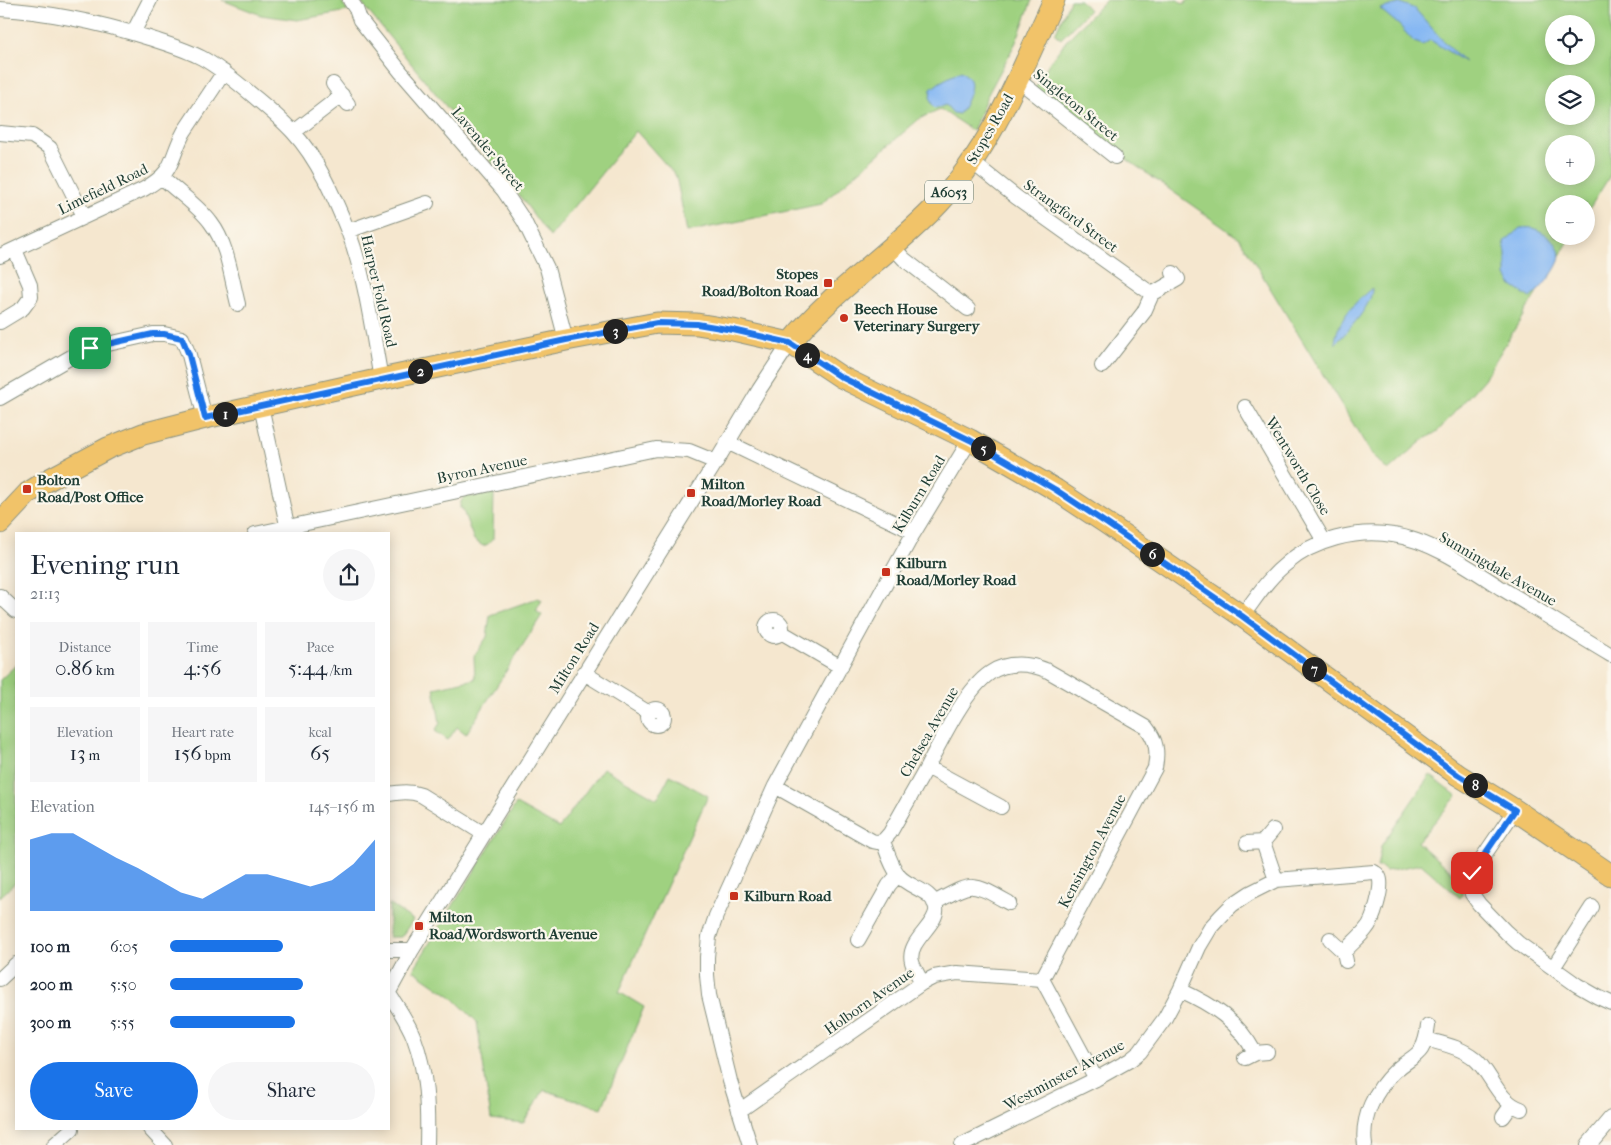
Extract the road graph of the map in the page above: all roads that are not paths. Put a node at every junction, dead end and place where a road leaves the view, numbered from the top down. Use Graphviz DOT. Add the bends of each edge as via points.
graph roads {
  1 [pos="150,0"];
  2 [pos="350,0"];
  3 [pos="1054,0"];
  4 [pos="0,9"];
  5 [pos="133,33"];
  6 [pos="224,72"];
  7 [pos="1018,80"];
  8 [pos="333,84"];
  9 [pos="294,132"];
  10 [pos="0,133"];
  11 [pos="1115,156"];
  12 [pos="972,162"];
  13 [pos="162,177"];
  14 [pos="417,202"];
  15 [pos="84,216"];
  16 [pos="348,231"];
  17 [pos="893,247"];
  18 [pos="15,250"];
  19 [pos="0,256"];
  20 [pos="1173,273"];
  21 [pos="1152,294"];
  22 [pos="240,296"];
  23 [pos="968,309"];
  24 [pos="0,322"];
  25 [pos="566,340"];
  26 [pos="790,343"];
  27 [pos="1102,367"];
  28 [pos="382,379"];
  29 [pos="0,398"];
  30 [pos="260,406"];
  31 [pos="1245,407"];
  32 [pos="205,418"];
  33 [pos="970,440"];
  34 [pos="726,442"];
  35 [pos="716,462"];
  36 [pos="0,523"];
  37 [pos="288,530"];
  38 [pos="272,532"];
  39 [pos="914,532"];
  40 [pos="1324,541"];
  41 [pos="0,596"];
  42 [pos="15,610"];
  43 [pos="1242,616"];
  44 [pos="781,632"];
  45 [pos="1611,656"];
  46 [pos="841,667"];
  47 [pos="584,673"];
  48 [pos="649,713"];
  49 [pos="1154,736"];
  50 [pos="927,767"];
  51 [pos="775,786"];
  52 [pos="390,794"];
  53 [pos="1001,807"];
  54 [pos="1515,810"];
  55 [pos="1273,830"];
  56 [pos="484,834"];
  57 [pos="883,841"];
  58 [pos="1263,842"];
  59 [pos="1247,844"];
  60 [pos="898,875"];
  61 [pos="1611,875"];
  62 [pos="1276,880"];
  63 [pos="934,903"];
  64 [pos="1008,903"];
  65 [pos="1592,907"];
  66 [pos="1330,939"];
  67 [pos="858,940"];
  68 [pos="390,950"];
  69 [pos="412,950"];
  70 [pos="1553,968"];
  71 [pos="8,972"];
  72 [pos="1042,979"];
  73 [pos="15,982"];
  74 [pos="922,983"];
  75 [pos="1180,990"];
  76 [pos="390,991"];
  77 [pos="390,995"];
  78 [pos="1610,1006"];
  79 [pos="1256,1054"];
  80 [pos="1096,1079"];
  81 [pos="739,1111"];
  82 [pos="1503,1118"];
  83 [pos="1611,1119"];
  84 [pos="71,1130"];
  85 [pos="985,1140"];
  86 [pos="54,1145"];
  87 [pos="427,1145"];
  88 [pos="750,1145"];
  89 [pos="962,1145"];
  90 [pos="1365,1145"];
  91 [pos="1589,1145"];
  1 -- 5 [label="street"];
  2 -- 25 [label="street, Lavender Street" via="360,20 504,191 524,221 548,268"];
  3 -- 7 [label="main road, Stopes Road / A6053"];
  4 -- 5 [label="street, Harper Fold Road" via="82,20"];
  5 -- 6 [label="street, Harper Fold Road" via="202,58"];
  6 -- 9 [label="street, Harper Fold Road"];
  6 -- 13 [label="street, Limefield Road" via="184,132 172,163"];
  7 -- 11 [label="street, Singleton Street"];
  7 -- 12 [label="main road, Stopes Road / A6053"];
  8 -- 9 [label="street" via="345,100"];
  9 -- 16 [label="street, Harper Fold Road" via="319,170"];
  10 -- 15 [label="street" via="32,136 50,148"];
  12 -- 17 [label="main road, Stopes Road / A6053" via="940,203"];
  12 -- 21 [label="street, Strangford Street"];
  13 -- 15 [label="street, Limefield Road" via="144,189"];
  13 -- 22 [label="street" via="201,211 218,234"];
  14 -- 16 [label="street"];
  15 -- 18 [label="street, Limefield Road"];
  16 -- 28 [label="street, Harper Fold Road" via="357,259"];
  17 -- 23 [label="street"];
  17 -- 26 [label="main road, Stopes Road / A6053" via="814,314"];
  18 -- 19 [label="street, Limefield Road"];
  18 -- 24 [label="street" via="30,285 31,297 23,308"];
  20 -- 21 [label="street" via="1178,279"];
  21 -- 27 [label="street" via="1144,312"];
  25 -- 26 [label="main road" via="657,323 697,324"];
  25 -- 28 [label="main road"];
  26 -- 33 [label="main road" via="841,377"];
  26 -- 34 [label="street, Milton Road"];
  28 -- 30 [label="main road"];
  29 -- 32 [label="street" via="90,348 164,334 182,338"];
  30 -- 32 [label="main road"];
  30 -- 37 [label="street"];
  31 -- 40 [label="street, Wentworth Close"];
  32 -- 36 [label="main road" via="143,434 85,460 28,493"];
  33 -- 39 [label="street, Kilburn Road"];
  33 -- 43 [label="main road" via="1056,490"];
  34 -- 35 [label="street, Milton Road"];
  34 -- 39 [label="street"];
  35 -- 37 [label="street, Byron Avenue" via="689,451 656,449"];
  35 -- 47 [label="street, Milton Road"];
  37 -- 38 [label="street, Byron Avenue"];
  39 -- 46 [label="street, Kilburn Road"];
  40 -- 43 [label="street, Sunningdale Avenue" via="1287,562 1270,578"];
  40 -- 45 [label="street, Sunningdale Avenue" via="1368,534 1393,534 1425,544 1455,559"];
  41 -- 42 [label="street"];
  43 -- 54 [label="main road" via="1458,775"];
  44 -- 46 [label="street"];
  46 -- 51 [label="street, Kilburn Road"];
  47 -- 48 [label="street"];
  47 -- 56 [label="street, Milton Road"];
  49 -- 50 [label="street, Chelsea Avenue" via="1138,722 1048,671 1026,664 1014,665 990,673 970,692"];
  49 -- 72 [label="street, Kensington Avenue" via="1158,755 1155,768"];
  50 -- 53 [label="street"];
  50 -- 57 [label="street, Chelsea Avenue"];
  51 -- 57 [label="street" via="872,840"];
  51 -- 81 [label="street, Kilburn Road" via="716,916 707,957 709,995"];
  52 -- 56 [label="street" via="411,792 422,795"];
  54 -- 61 [label="main road"];
  54 -- 70 [label="street" via="1472,873 1472,894 1518,943"];
  55 -- 58 [label="street"];
  56 -- 69 [label="street, Milton Road"];
  57 -- 60 [label="street"];
  58 -- 59 [label="street"];
  58 -- 62 [label="street"];
  60 -- 63 [label="street" via="923,891"];
  60 -- 67 [label="street"];
  62 -- 66 [label="street, Westminster Avenue" via="1378,874 1380,882 1367,929 1345,956"];
  62 -- 75 [label="street, Westminster Avenue" via="1232,905 1211,927"];
  63 -- 64 [label="street" via="971,886 984,889"];
  63 -- 74 [label="street" via="934,916 912,953 912,961"];
  65 -- 70 [label="street" via="1585,926"];
  68 -- 69 [label="street"];
  69 -- 76 [label="street, Milton Road"];
  70 -- 78 [label="street"];
  71 -- 73 [label="street"];
  72 -- 74 [label="street, Holborn Avenue" via="957,973"];
  72 -- 80 [label="street"];
  74 -- 81 [label="street, Holborn Avenue"];
  75 -- 79 [label="street" via="1205,1001 1226,1016 1245,1036"];
  75 -- 80 [label="street, Westminster Avenue" via="1165,1018 1140,1052"];
  77 -- 87 [label="street" via="413,1036 420,1059 427,1098"];
  80 -- 85 [label="street, Westminster Avenue"];
  81 -- 88 [label="street, Kilburn Road"];
  82 -- 90 [label="street" via="1516,1107 1504,1099 1474,1058 1427,1033 1421,1050 1379,1089 1365,1123"];
  83 -- 91 [label="street"];
  84 -- 86 [label="street"];
  85 -- 89 [label="street, Westminster Avenue"];
}
